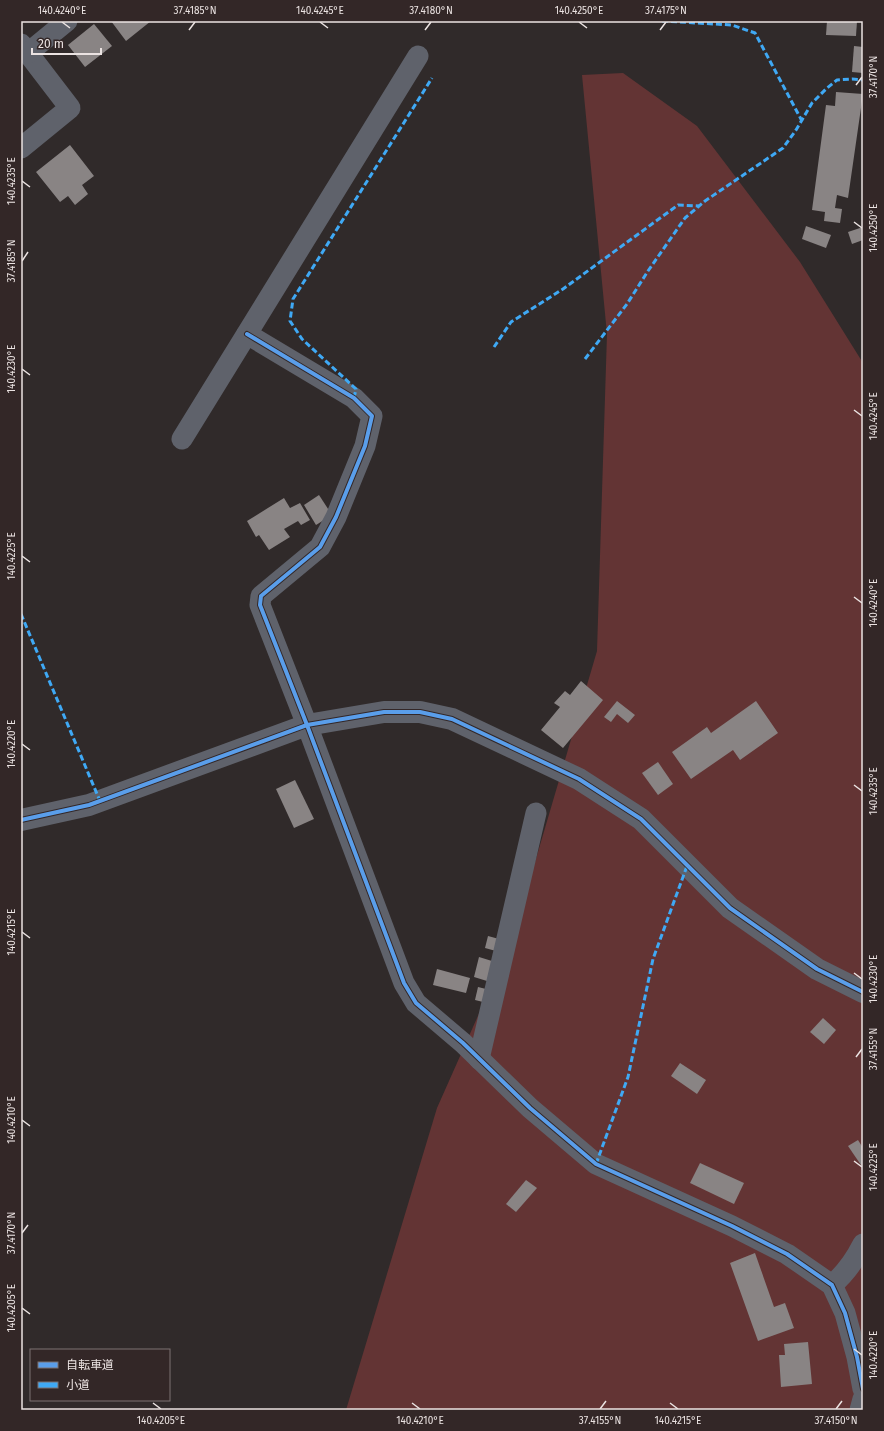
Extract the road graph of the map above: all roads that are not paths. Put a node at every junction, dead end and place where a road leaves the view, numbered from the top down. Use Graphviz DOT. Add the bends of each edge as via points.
graph roads {
  1 [pos="67,21"];
  2 [pos="24,48"];
  3 [pos="418,56"];
  4 [pos="21,148"];
  5 [pos="247,334"];
  6 [pos="182,438"];
  7 [pos="307,725"];
  8 [pos="536,813"];
  9 [pos="21,820"];
  10 [pos="857,989"];
  11 [pos="863,1005"];
  12 [pos="479,1059"];
  13 [pos="863,1244"];
  14 [pos="832,1285"];
  15 [pos="863,1389"];
  16 [pos="863,1399"];
  17 [pos="860,1410"];
  1 -- 2 [label="street"];
  2 -- 4 [label="street" via="70,108"];
  3 -- 5 [label="street"];
  5 -- 6 [label="street"];
  5 -- 7 [label="street" via="354,398 372,416 365,446 336,517 320,547 261,596 260,605"];
  7 -- 9 [label="street" via="89,805"];
  7 -- 10 [label="street" via="384,712 420,712 452,719 579,779 641,819 730,908 817,969"];
  7 -- 12 [label="street" via="404,983 416,1003"];
  8 -- 12 [label="street"];
  10 -- 11 [label="street"];
  12 -- 14 [label="street" via="530,1108 596,1164 766,1243"];
  13 -- 14 [label="street" via="845,1273"];
  14 -- 15 [label="street" via="845,1313"];
  16 -- 17 [label="street"];
}
